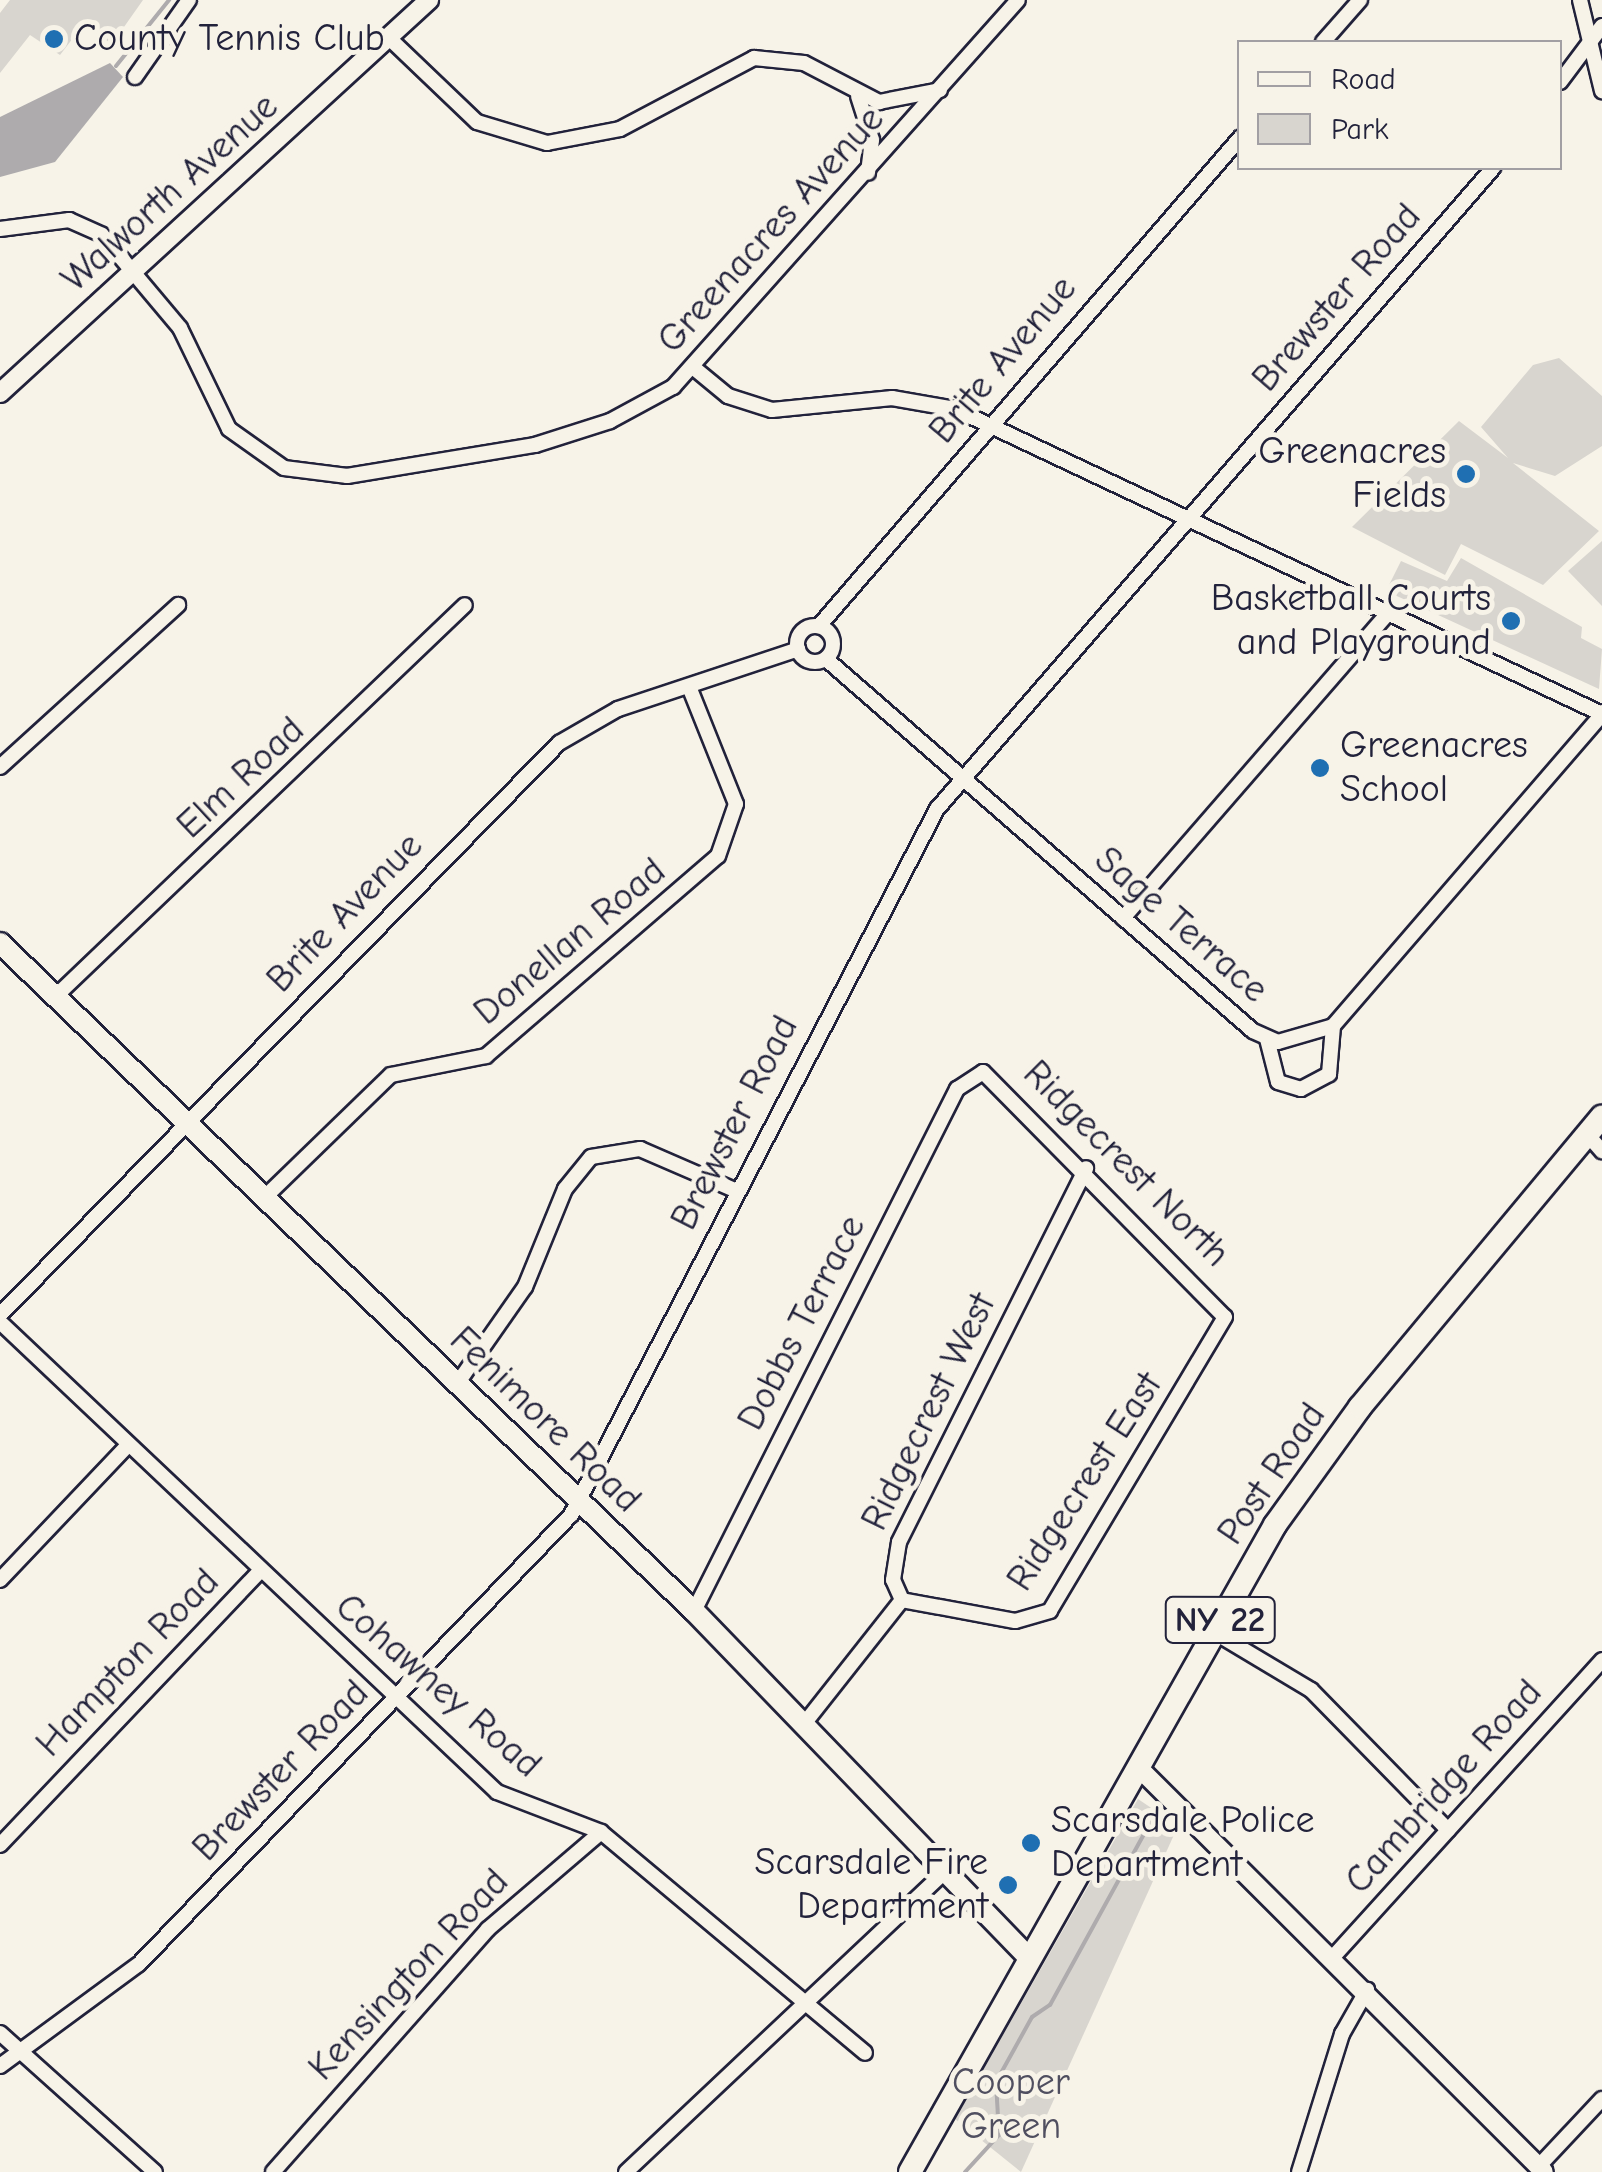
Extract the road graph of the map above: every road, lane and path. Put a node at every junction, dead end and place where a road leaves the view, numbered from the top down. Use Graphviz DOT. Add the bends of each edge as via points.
graph roads {
  1 [pos="189,0"];
  2 [pos="429,0"];
  3 [pos="1018,0"];
  4 [pos="1360,0"];
  5 [pos="1580,0"];
  6 [pos="1602,26"];
  7 [pos="388,37"];
  8 [pos="1325,40"];
  9 [pos="1589,44"];
  10 [pos="135,77"];
  11 [pos="1562,79"];
  12 [pos="940,90"];
  13 [pos="1602,91"];
  14 [pos="858,96"];
  15 [pos="1237,141"];
  16 [pos="1491,170"];
  17 [pos="868,174"];
  18 [pos="0,229"];
  19 [pos="134,270"];
  20 [pos="694,368"];
  21 [pos="0,393"];
  22 [pos="992,424"];
  23 [pos="1191,516"];
  24 [pos="465,605"];
  25 [pos="178,606"];
  26 [pos="1391,610"];
  27 [pos="819,626"];
  28 [pos="798,649"];
  29 [pos="826,659"];
  30 [pos="690,689"];
  31 [pos="1602,714"];
  32 [pos="0,767"];
  33 [pos="962,779"];
  34 [pos="1123,918"];
  35 [pos="0,943"];
  36 [pos="57,995"];
  37 [pos="1333,1026"];
  38 [pos="1267,1039"];
  39 [pos="976,1071"];
  40 [pos="188,1121"];
  41 [pos="1597,1134"];
  42 [pos="1086,1168"];
  43 [pos="737,1191"];
  44 [pos="265,1197"];
  45 [pos="1225,1312"];
  46 [pos="0,1319"];
  47 [pos="456,1384"];
  48 [pos="129,1444"];
  49 [pos="579,1501"];
  50 [pos="261,1570"];
  51 [pos="0,1580"];
  52 [pos="902,1600"];
  53 [pos="694,1611"];
  54 [pos="1214,1632"];
  55 [pos="1602,1660"];
  56 [pos="396,1699"];
  57 [pos="804,1724"];
  58 [pos="1138,1767"];
  59 [pos="1448,1830"];
  60 [pos="601,1832"];
  61 [pos="0,1845"];
  62 [pos="944,1872"];
  63 [pos="1334,1957"];
  64 [pos="1030,1959"];
  65 [pos="1366,1990"];
  66 [pos="804,2002"];
  67 [pos="0,2033"];
  68 [pos="20,2051"];
  69 [pos="864,2054"];
  70 [pos="0,2066"];
  71 [pos="1602,2099"];
  72 [pos="1542,2169"];
  73 [pos="155,2172"];
  74 [pos="273,2172"];
  75 [pos="626,2172"];
  76 [pos="910,2172"];
  77 [pos="1299,2172"];
  1 -- 10 [label="street"];
  2 -- 7 [label="street, Walworth Avenue"];
  3 -- 12 [label="street, Greenacres Avenue"];
  4 -- 8 [label="street"];
  5 -- 9 [label="street"];
  6 -- 9 [label="street"];
  7 -- 14 [label="street" via="476,122 528,141 604,135 754,58 821,70"];
  7 -- 19 [label="street, Walworth Avenue"];
  9 -- 11 [label="street"];
  9 -- 13 [label="street"];
  12 -- 14 [label="street" via="899,102"];
  12 -- 17 [label="street, Greenacres Avenue"];
  14 -- 17 [label="street" via="872,140"];
  15 -- 22 [label="street, Brite Avenue"];
  16 -- 23 [label="street, Brewster Road"];
  17 -- 20 [label="street, Greenacres Avenue"];
  18 -- 19 [label="street, Greenacres Avenue" via="83,223"];
  19 -- 20 [label="street, Greenacres Avenue" via="189,343 228,429 304,474 391,470 562,438 630,412"];
  19 -- 21 [label="street, Walworth Avenue"];
  20 -- 22 [label="street" via="760,408 906,398"];
  22 -- 23 [label="street"];
  22 -- 27 [label="street, Brite Avenue"];
  23 -- 26 [label="street"];
  23 -- 33 [label="street, Brewster Road"];
  24 -- 36 [label="street, Elm Road"];
  25 -- 32 [label="street"];
  26 -- 31 [label="street"];
  26 -- 34 [label="street"];
  27 -- 28 [label="street, Brite Avenue" via="800,635"];
  27 -- 29 [label="street" via="834,644"];
  28 -- 29 [label="street" via="808,661"];
  28 -- 30 [label="street, Brite Avenue"];
  29 -- 33 [label="street, Sage Terrace"];
  30 -- 40 [label="street, Brite Avenue" via="618,709 559,743"];
  30 -- 44 [label="street, Donellan Road" via="736,804 718,856 486,1056 391,1075"];
  31 -- 37 [label="street"];
  33 -- 34 [label="street, Sage Terrace"];
  33 -- 43 [label="street, Brewster Road" via="896,872"];
  34 -- 38 [label="street, Sage Terrace"];
  35 -- 36 [label="main road, Fenimore Road"];
  36 -- 40 [label="main road, Fenimore Road"];
  37 -- 38 [label="street, Sage Terrace" via="1308,1040"];
  37 -- 38 [label="street" via="1329,1074 1301,1089 1278,1082"];
  39 -- 42 [label="street, Ridgecrest North" via="998,1080"];
  39 -- 53 [label="street, Dobbs Terrace" via="957,1089"];
  40 -- 44 [label="main road, Fenimore Road"];
  40 -- 46 [label="street, Brite Avenue"];
  41 -- 54 [label="main road, Post Road / NY 22" via="1326,1450"];
  42 -- 45 [label="street, Ridgecrest North"];
  42 -- 52 [label="street, Ridgecrest West" via="899,1542 894,1580"];
  43 -- 47 [label="street" via="640,1149 592,1157 570,1178 525,1287"];
  43 -- 49 [label="street, Brewster Road"];
  44 -- 47 [label="main road, Fenimore Road"];
  45 -- 52 [label="street, Ridgecrest East" via="1050,1610 1015,1622"];
  46 -- 48 [label="street, Cohawney Road"];
  47 -- 49 [label="main road, Fenimore Road"];
  48 -- 50 [label="street, Cohawney Road"];
  48 -- 51 [label="street"];
  49 -- 53 [label="main road, Fenimore Road"];
  49 -- 56 [label="street, Brewster Road"];
  50 -- 56 [label="street, Cohawney Road"];
  50 -- 61 [label="street, Hampton Road"];
  52 -- 57 [label="street"];
  53 -- 57 [label="main road, Fenimore Road"];
  54 -- 58 [label="main road, Post Road / NY 22"];
  54 -- 59 [label="street" via="1311,1690"];
  55 -- 59 [label="street, Cambridge Road"];
  56 -- 60 [label="street, Cohawney Road" via="511,1801"];
  56 -- 68 [label="street, Brewster Road" via="140,1964"];
  57 -- 62 [label="main road, Fenimore Road"];
  58 -- 63 [label="street"];
  58 -- 64 [label="main road, Post Road / NY 22"];
  59 -- 63 [label="street, Cambridge Road"];
  60 -- 66 [label="street, Cohawney Road"];
  60 -- 74 [label="street, Kensington Road" via="488,1929"];
  62 -- 64 [label="main road, Fenimore Road"];
  62 -- 66 [label="street"];
  63 -- 65 [label="street"];
  64 -- 76 [label="main road, Post Road / NY 22"];
  65 -- 72 [label="street"];
  65 -- 77 [label="street" via="1342,2034"];
  66 -- 69 [label="street, Cohawney Road"];
  66 -- 75 [label="street"];
  67 -- 68 [label="street"];
  68 -- 70 [label="street, Brewster Road"];
  68 -- 73 [label="street"];
  71 -- 72 [label="street"];
}
